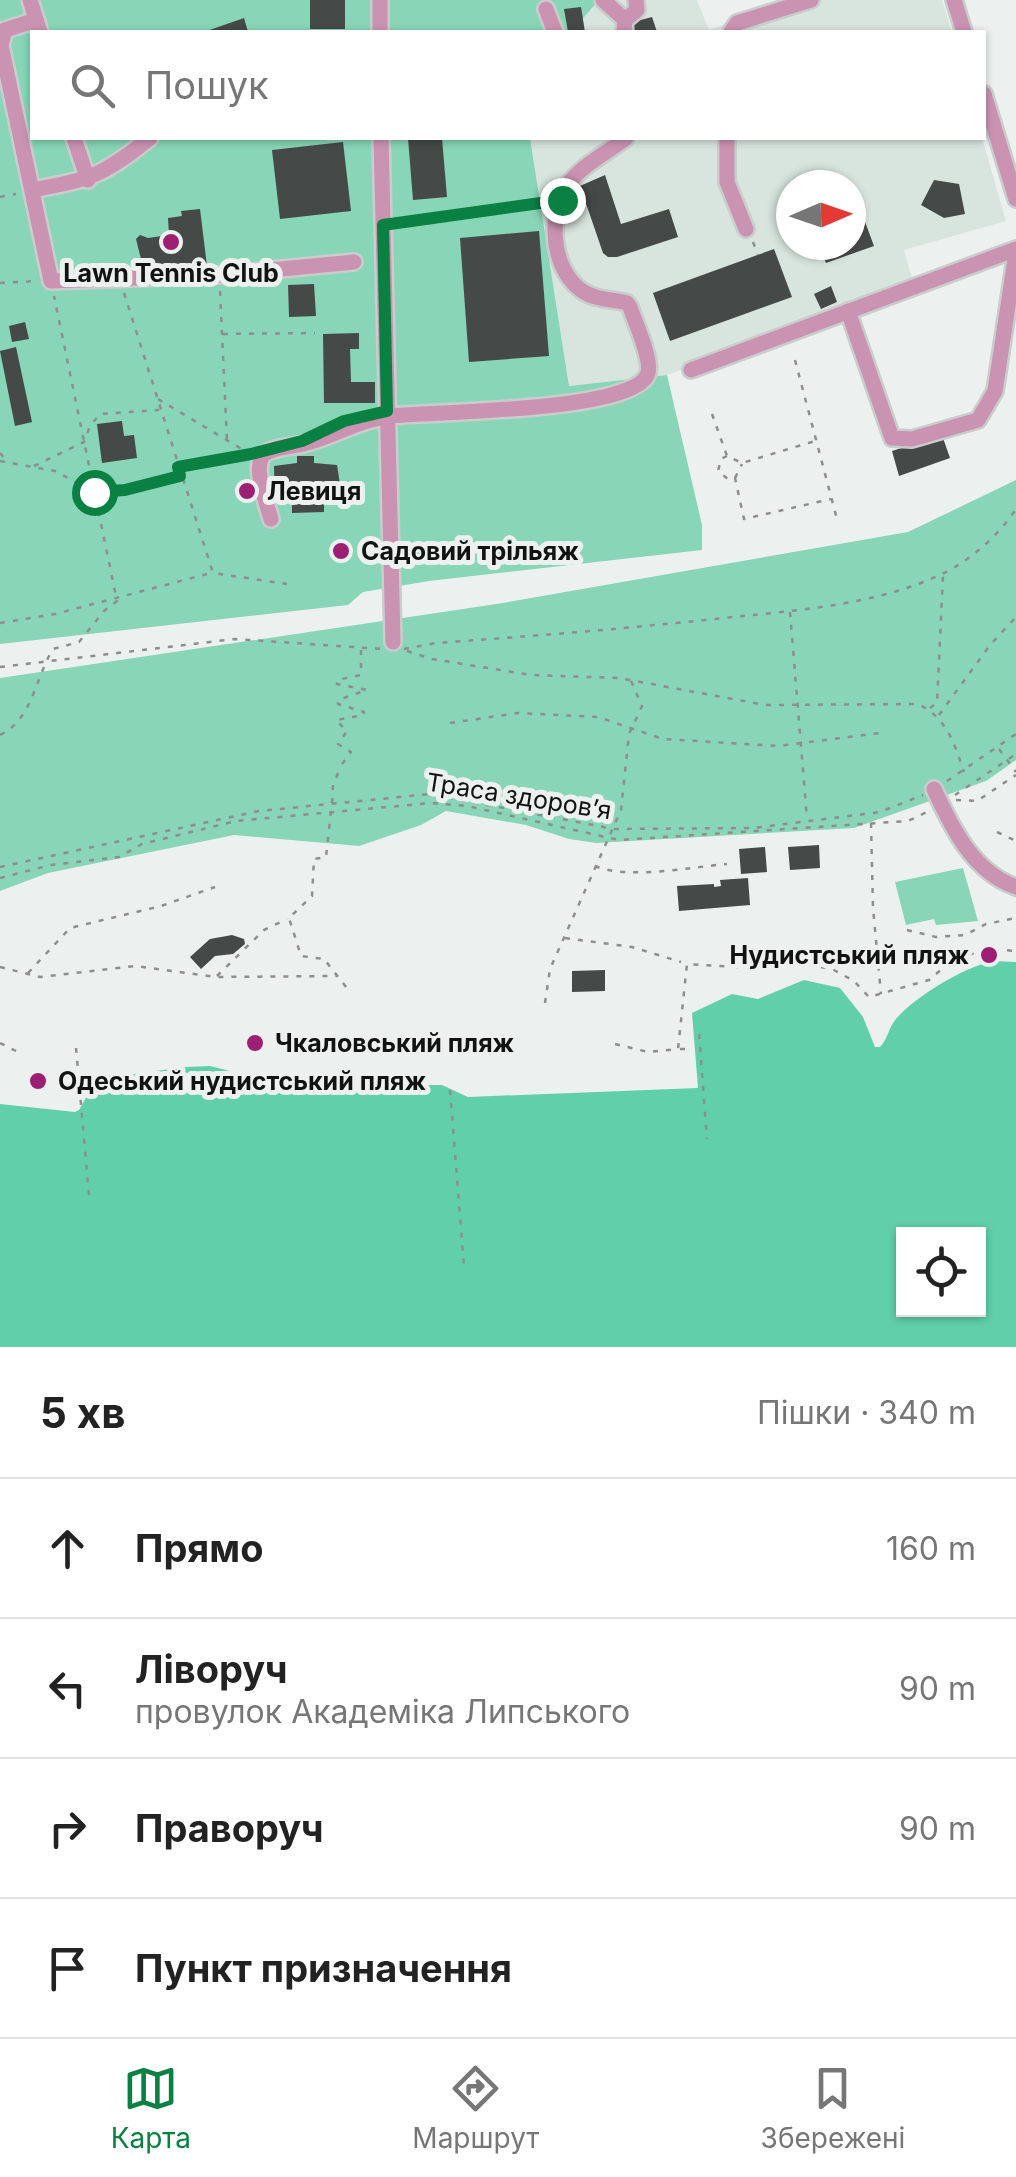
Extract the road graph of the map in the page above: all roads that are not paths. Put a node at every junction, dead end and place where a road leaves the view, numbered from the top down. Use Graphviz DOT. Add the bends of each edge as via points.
graph roads {
  1 [pos="30,0"];
  2 [pos="380,0"];
  3 [pos="604,0"];
  4 [pos="636,0"];
  5 [pos="811,0"];
  6 [pos="954,0"];
  7 [pos="546,8"];
  8 [pos="38,26"];
  9 [pos="625,26"];
  10 [pos="380,30"];
  11 [pos="554,30"];
  12 [pos="732,30"];
  13 [pos="963,30"];
  14 [pos="986,101"];
  15 [pos="75,140"];
  16 [pos="148,140"];
  17 [pos="381,140"];
  18 [pos="623,140"];
  19 [pos="727,140"];
  20 [pos="88,180"];
  21 [pos="32,190"];
  22 [pos="1016,199"];
  23 [pos="746,229"];
  24 [pos="1016,251"];
  25 [pos="354,262"];
  26 [pos="848,311"];
  27 [pos="691,370"];
  28 [pos="387,416"];
  29 [pos="270,519"];
  30 [pos="396,647"];
  31 [pos="934,789"];
  32 [pos="1016,887"];
  1 -- 8 [label="street"];
  2 -- 10 [label="street"];
  3 -- 9 [label="street"];
  4 -- 9 [label="street"];
  5 -- 12 [label="street"];
  6 -- 13 [label="street"];
  7 -- 11 [label="street"];
  8 -- 21 [label="street" via="5,30 1,44"];
  14 -- 22 [label="street"];
  15 -- 20 [label="street"];
  16 -- 20 [label="street"];
  17 -- 28 [label="street"];
  18 -- 28 [label="street" via="577,174 555,224 569,277 585,293 630,307 648,364 642,383 538,409"];
  19 -- 23 [label="street" via="727,182"];
  20 -- 21 [label="street"];
  21 -- 25 [label="street" via="51,281"];
  24 -- 26 [label="street"];
  24 -- 26 [label="street" via="995,391 978,420 912,439 892,438"];
  26 -- 27 [label="street"];
  28 -- 29 [label="street" via="265,453 260,470"];
  28 -- 30 [label="street"];
  31 -- 32 [label="street" via="955,833 987,871"];
}
